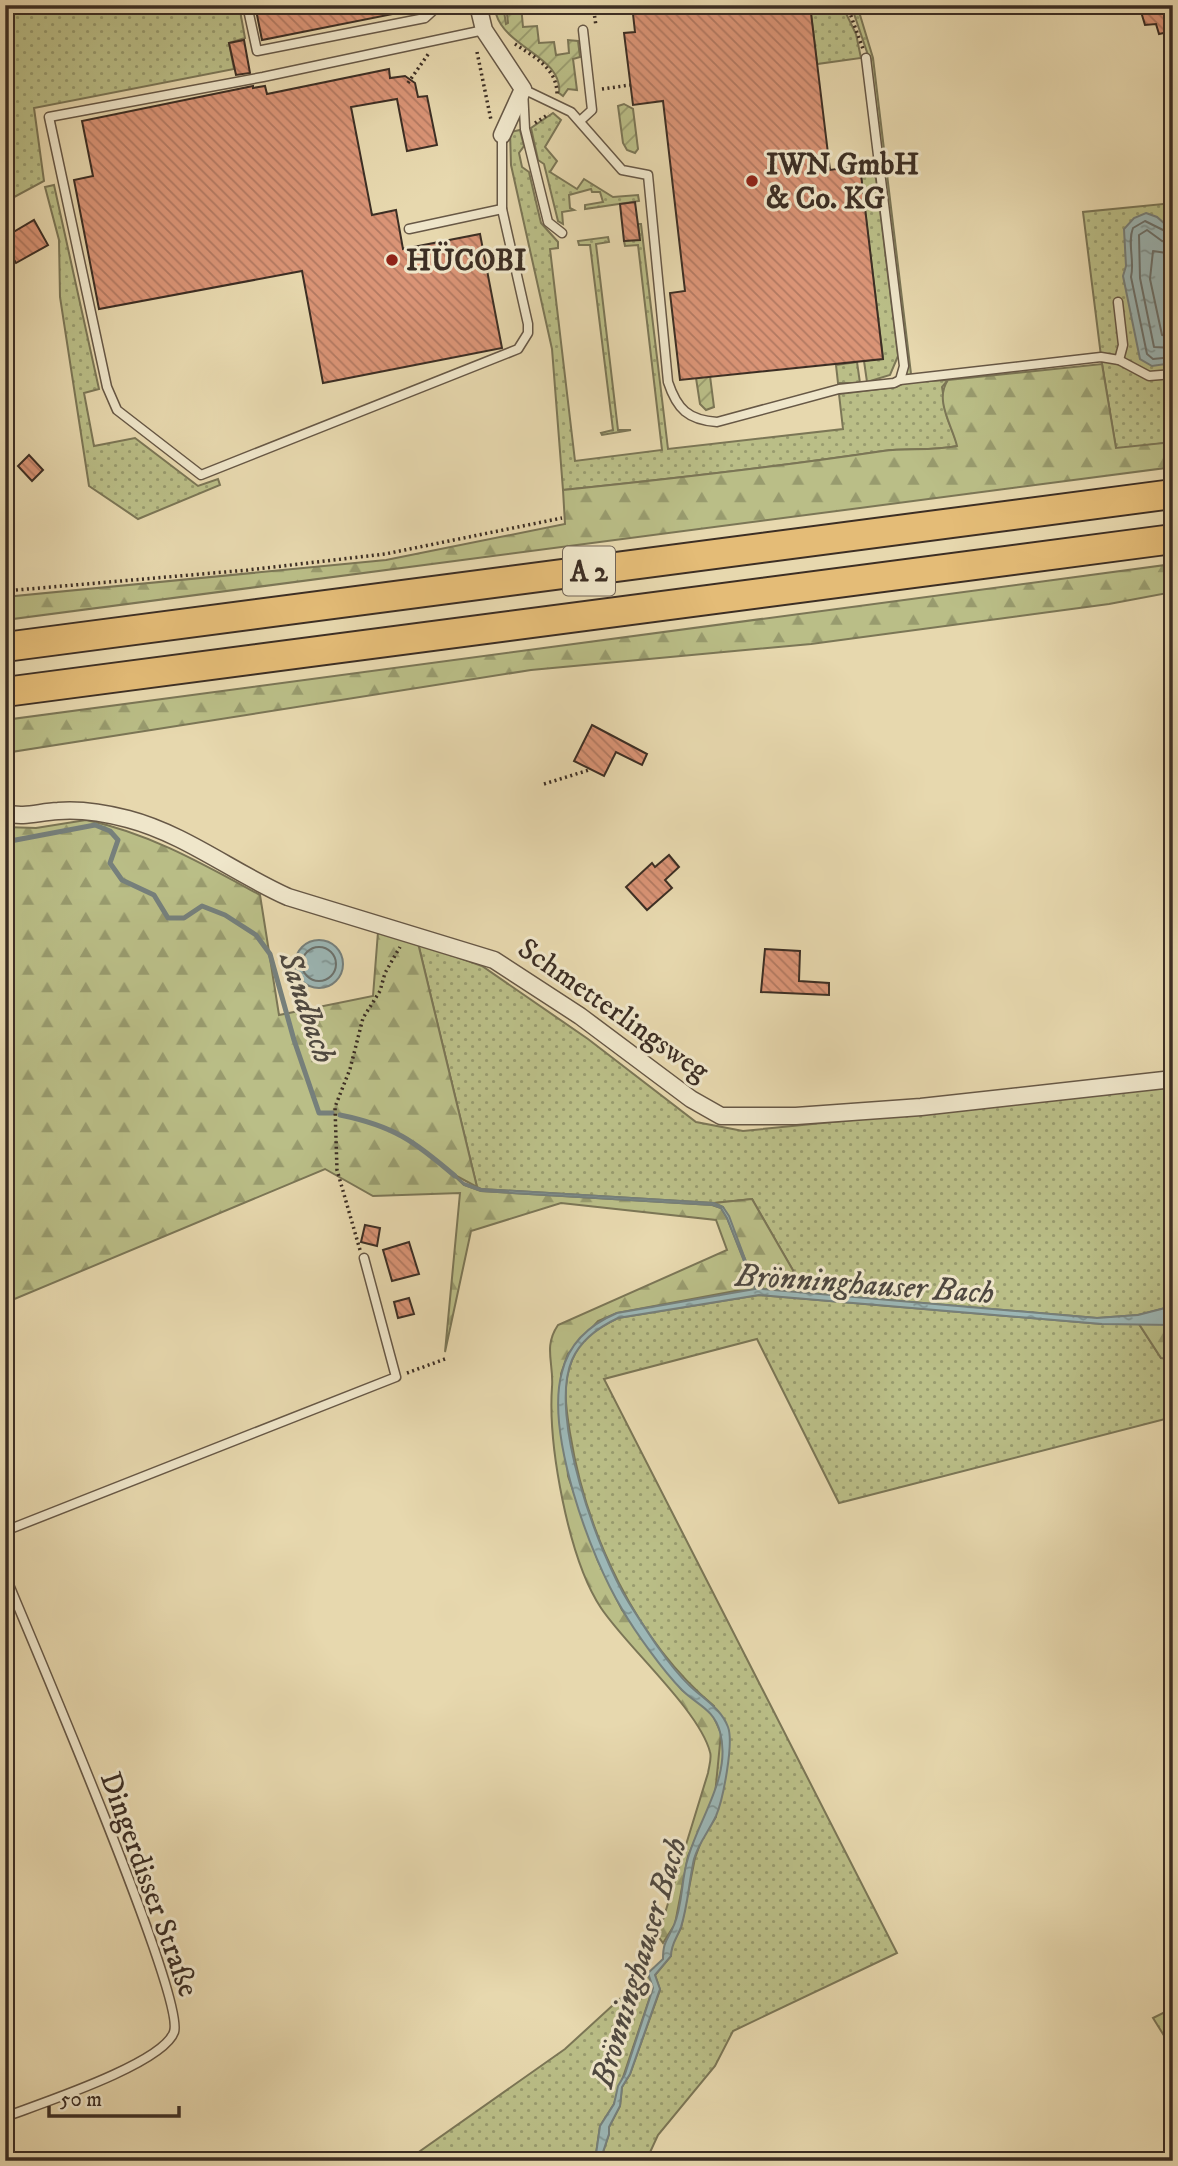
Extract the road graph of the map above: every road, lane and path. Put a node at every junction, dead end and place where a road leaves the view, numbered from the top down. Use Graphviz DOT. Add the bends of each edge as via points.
graph roads {
  1 [pos="247,5"];
  2 [pos="448,5"];
  3 [pos="478,5"];
  4 [pos="593,5"];
  5 [pos="846,5"];
  6 [pos="596,28"];
  7 [pos="484,30"];
  8 [pos="583,30"];
  9 [pos="438,40"];
  10 [pos="866,58"];
  11 [pos="408,83"];
  12 [pos="630,85"];
  13 [pos="523,89"];
  14 [pos="590,91"];
  15 [pos="580,121"];
  16 [pos="502,135"];
  17 [pos="502,209"];
  18 [pos="409,229"];
  19 [pos="562,233"];
  20 [pos="1118,302"];
  21 [pos="1119,360"];
  22 [pos="1173,374"];
  23 [pos="900,380"];
  24 [pos="1173,494"];
  25 [pos="562,517"];
  26 [pos="1173,539"];
  27 [pos="5,591"];
  28 [pos="5,647"];
  29 [pos="7,692"];
  30 [pos="589,769"];
  31 [pos="544,784"];
  32 [pos="5,813"];
  33 [pos="409,933"];
  34 [pos="1173,1079"];
  35 [pos="364,1258"];
  36 [pos="444,1359"];
  37 [pos="396,1377"];
  38 [pos="5,1531"];
  39 [pos="5,1575"];
  40 [pos="5,2117"];
  1 -- 2 [label="lane" via="257,51 425,18"];
  3 -- 7 [label="street"];
  4 -- 6 [label="path"];
  5 -- 10 [label="path"];
  7 -- 9 [label="lane"];
  7 -- 13 [label="street"];
  8 -- 14 [label="lane"];
  9 -- 11 [label="path"];
  9 -- 17 [label="lane" via="49,117 107,387 117,410 201,475 510,354 524,342 528,324"];
  10 -- 23 [label="lane" via="904,366"];
  12 -- 14 [label="path"];
  13 -- 15 [label="lane"];
  13 -- 16 [label="street"];
  13 -- 19 [label="lane" via="525,129 548,222"];
  14 -- 15 [label="lane" via="592,110"];
  15 -- 23 [label="lane" via="622,170 648,175 668,382 685,414 717,422 839,388"];
  16 -- 17 [label="lane"];
  17 -- 18 [label="lane"];
  20 -- 21 [label="lane" via="1123,345"];
  21 -- 22 [label="lane" via="1149,376"];
  21 -- 23 [label="lane" via="1101,358"];
  24 -- 28 [label="highway, A 2"];
  25 -- 27 [label="path" via="385,554"];
  26 -- 29 [label="highway, A 2"];
  30 -- 31 [label="path"];
  32 -- 33 [label="street, Schmetterlingsweg" via="24,817 57,811 94,812 129,819 168,833 288,897"];
  33 -- 34 [label="street, Schmetterlingsweg" via="472,951 515,971 721,1116 921,1107"];
  33 -- 35 [label="path" via="363,1018 335,1107 337,1170"];
  35 -- 37 [label="lane"];
  36 -- 37 [label="path"];
  37 -- 38 [label="lane"];
  39 -- 40 [label="lane, Dingerdisser Straße" via="149,1934 175,2017 170,2038 152,2055"];
}
